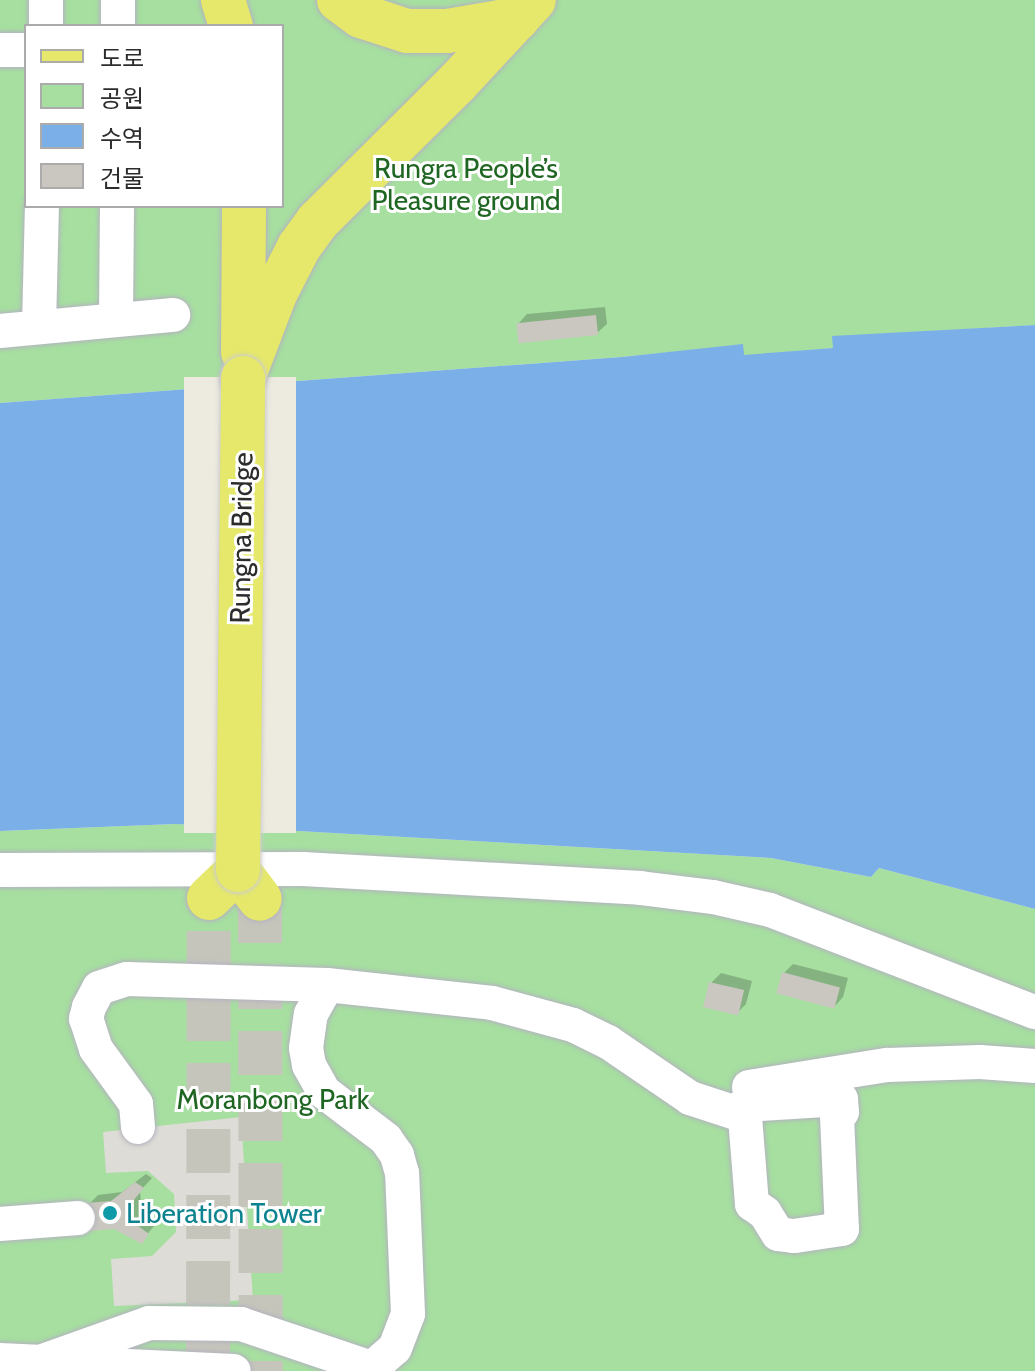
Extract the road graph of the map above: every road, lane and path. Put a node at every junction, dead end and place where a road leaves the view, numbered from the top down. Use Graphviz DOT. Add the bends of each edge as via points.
graph roads {
  1 [pos="46,0"];
  2 [pos="118,0"];
  3 [pos="223,0"];
  4 [pos="244,0"];
  5 [pos="339,0"];
  6 [pos="525,10"];
  7 [pos="46,24"];
  8 [pos="118,24"];
  9 [pos="230,24"];
  10 [pos="244,24"];
  11 [pos="0,50"];
  12 [pos="24,50"];
  13 [pos="42,208"];
  14 [pos="117,208"];
  15 [pos="244,208"];
  16 [pos="173,315"];
  17 [pos="116,320"];
  18 [pos="39,327"];
  19 [pos="0,331"];
  20 [pos="243,378"];
  21 [pos="0,870"];
  22 [pos="236,889"];
  23 [pos="327,985"];
  24 [pos="1035,1012"];
  25 [pos="1035,1066"];
  26 [pos="690,1098"];
  27 [pos="745,1116"];
  28 [pos="138,1127"];
  29 [pos="78,1218"];
  30 [pos="0,1224"];
  31 [pos="0,1360"];
  32 [pos="40,1362"];
  33 [pos="369,1370"];
  34 [pos="234,1371"];
  1 -- 7 [label="street"];
  2 -- 8 [label="street"];
  3 -- 9 [label="main road"];
  4 -- 10 [label="main road"];
  5 -- 6 [label="main road" via="361,16 407,31 447,31"];
  6 -- 20 [label="main road" via="308,234 275,294"];
  11 -- 12 [label="street"];
  13 -- 18 [label="street"];
  14 -- 17 [label="street"];
  15 -- 20 [label="main road, Rungna Bridge"];
  16 -- 17 [label="street"];
  17 -- 18 [label="street"];
  18 -- 19 [label="street"];
  20 -- 22 [label="main road, Rungna Bridge, bridge"];
  21 -- 24 [label="street" via="303,869 640,888 713,897 770,910"];
  23 -- 26 [label="street" via="455,998 535,1013 608,1042"];
  23 -- 28 [label="street" via="127,979 104,985 89,1007 88,1031 136,1104"];
  23 -- 33 [label="street" via="311,1014 309,1065 324,1092 386,1139 402,1173 408,1314 402,1338"];
  25 -- 26 [label="street" via="887,1065"];
  26 -- 27 [label="street"];
  27 -- 27 [label="street" via="752,1204 778,1234 842,1229 837,1116 841,1099 744,1105"];
  29 -- 30 [label="street"];
  31 -- 32 [label="street"];
  32 -- 33 [label="street" via="149,1323 223,1322"];
  32 -- 34 [label="street"];
}
